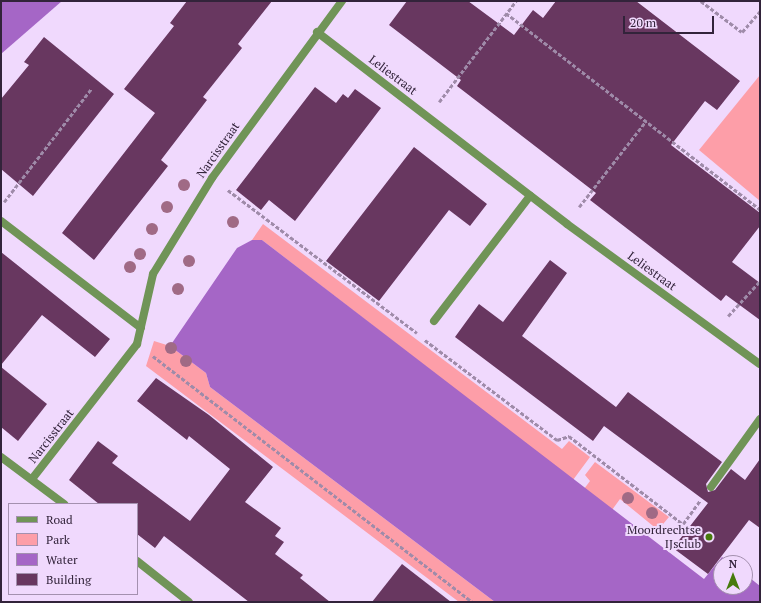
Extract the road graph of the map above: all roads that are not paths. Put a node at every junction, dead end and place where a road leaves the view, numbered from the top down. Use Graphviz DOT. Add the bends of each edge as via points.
graph roads {
  1 [pos="342,1"];
  2 [pos="317,32"];
  3 [pos="530,196"];
  4 [pos="1,221"];
  5 [pos="434,321"];
  6 [pos="141,328"];
  7 [pos="760,364"];
  8 [pos="760,420"];
  9 [pos="1,457"];
  10 [pos="32,479"];
  11 [pos="711,487"];
  12 [pos="63,503"];
  13 [pos="138,562"];
  14 [pos="189,602"];
  1 -- 2 [label="street, Narcisstraat"];
  2 -- 3 [label="street, Leliestraat"];
  2 -- 6 [label="street, Narcisstraat" via="212,178 153,274"];
  3 -- 5 [label="street"];
  3 -- 7 [label="street, Leliestraat"];
  4 -- 6 [label="street"];
  6 -- 10 [label="street, Narcisstraat" via="137,344"];
  8 -- 11 [label="street"];
  9 -- 10 [label="street"];
  10 -- 12 [label="street"];
  13 -- 14 [label="street"];
}
